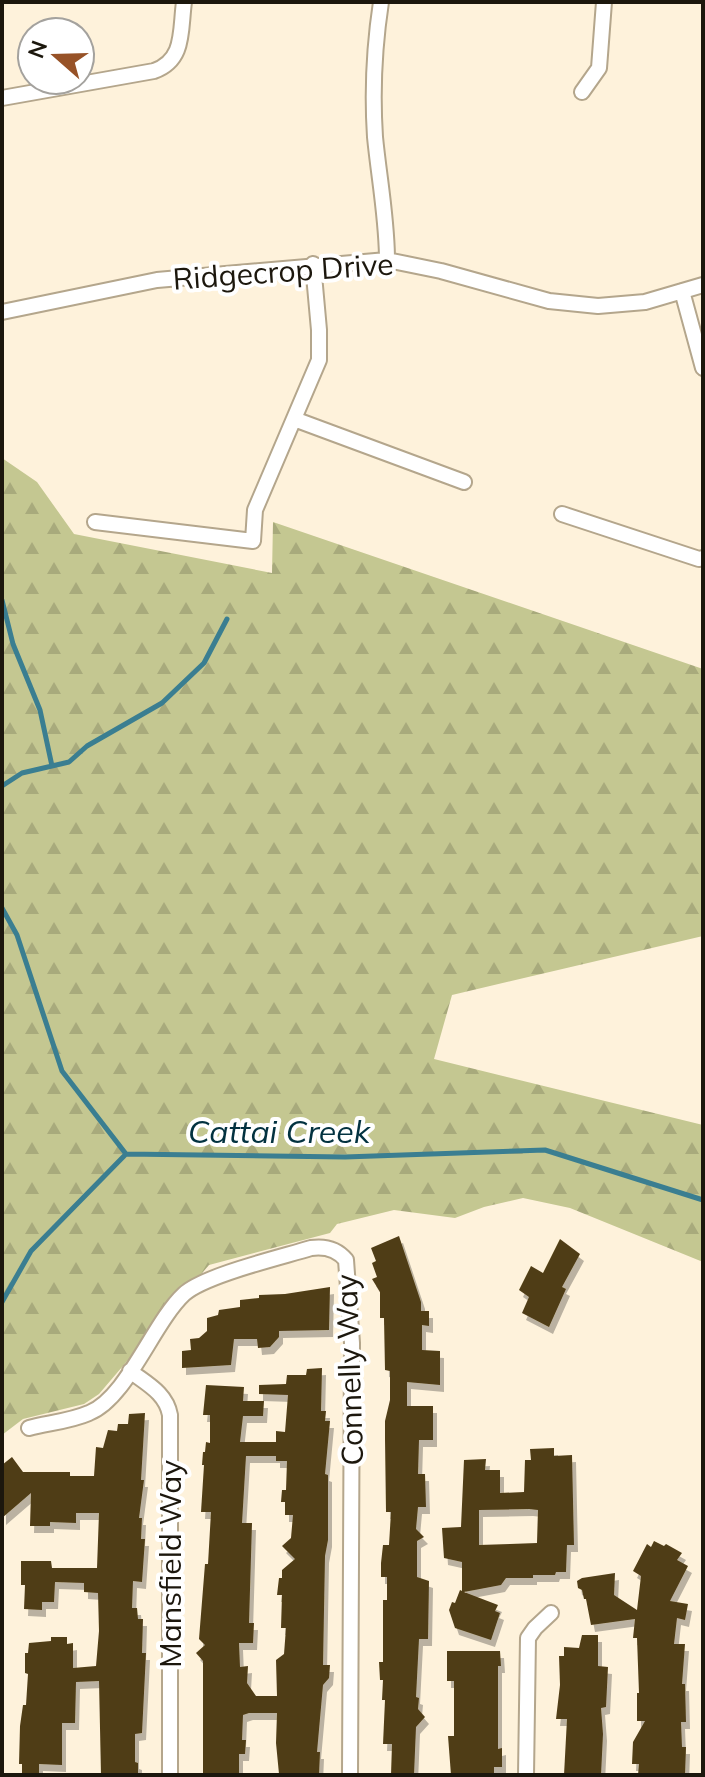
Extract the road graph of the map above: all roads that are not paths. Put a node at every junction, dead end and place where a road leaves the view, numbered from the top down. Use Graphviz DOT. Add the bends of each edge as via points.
graph roads {
  1 [pos="184,2"];
  2 [pos="381,2"];
  3 [pos="604,2"];
  4 [pos="582,92"];
  5 [pos="2,98"];
  6 [pos="387,260"];
  7 [pos="313,264"];
  8 [pos="703,285"];
  9 [pos="682,291"];
  10 [pos="2,312"];
  11 [pos="703,368"];
  12 [pos="294,419"];
  13 [pos="464,482"];
  14 [pos="562,514"];
  15 [pos="95,522"];
  16 [pos="703,558"];
  17 [pos="130,1371"];
  18 [pos="29,1428"];
  19 [pos="551,1613"];
  20 [pos="170,1775"];
  21 [pos="350,1775"];
  22 [pos="526,1775"];
  1 -- 5 [label="street" via="177,53 169,66"];
  2 -- 6 [label="street" via="373,61"];
  3 -- 4 [label="street" via="599,68"];
  6 -- 7 [label="street, Ridgecrop Drive"];
  6 -- 9 [label="street, Ridgecrop Drive" via="561,303 645,302"];
  7 -- 10 [label="street, Ridgecrop Drive" via="157,280"];
  7 -- 12 [label="street" via="319,360"];
  8 -- 9 [label="street, Ridgecrop Drive"];
  9 -- 11 [label="street"];
  12 -- 13 [label="street"];
  12 -- 15 [label="street" via="255,510 253,541"];
  14 -- 16 [label="street"];
  17 -- 18 [label="street, Connelly Way" via="90,1413"];
  17 -- 20 [label="street, Mansfield Way" via="162,1394 170,1415"];
  17 -- 21 [label="street, Connelly Way" via="169,1311 186,1292 205,1282 311,1248 337,1251 346,1260 352,1343"];
  19 -- 22 [label="street" via="528,1638"];
}
